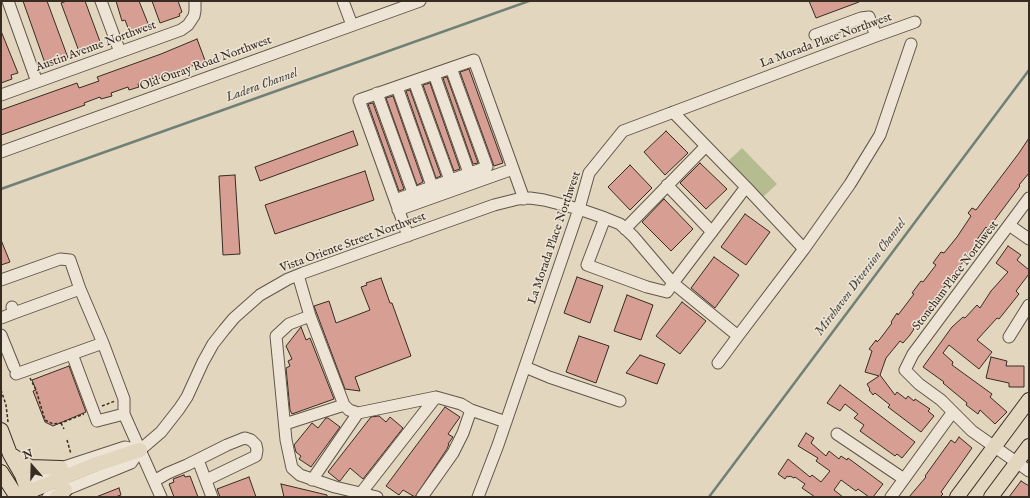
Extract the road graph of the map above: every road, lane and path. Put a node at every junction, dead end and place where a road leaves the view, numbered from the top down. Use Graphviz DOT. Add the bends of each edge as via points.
graph roads {
  1 [pos="8,1"];
  2 [pos="101,1"];
  3 [pos="195,1"];
  4 [pos="342,1"];
  5 [pos="420,1"];
  6 [pos="915,22"];
  7 [pos="352,25"];
  8 [pos="815,35"];
  9 [pos="876,36"];
  10 [pos="911,44"];
  11 [pos="120,52"];
  12 [pos="451,68"];
  13 [pos="434,74"];
  14 [pos="414,81"];
  15 [pos="37,82"];
  16 [pos="397,86"];
  17 [pos="377,93"];
  18 [pos="1,95"];
  19 [pos="673,112"];
  20 [pos="706,146"];
  21 [pos="1,152"];
  22 [pos="513,169"];
  23 [pos="469,173"];
  24 [pos="450,180"];
  25 [pos="668,185"];
  26 [pos="432,186"];
  27 [pos="746,187"];
  28 [pos="413,193"];
  29 [pos="1029,198"];
  30 [pos="524,199"];
  31 [pos="396,205"];
  32 [pos="579,210"];
  33 [pos="605,218"];
  34 [pos="1009,225"];
  35 [pos="625,229"];
  36 [pos="712,232"];
  37 [pos="408,236"];
  38 [pos="1029,239"];
  39 [pos="804,249"];
  40 [pos="298,275"];
  41 [pos="1,280"];
  42 [pos="673,283"];
  43 [pos="80,289"];
  44 [pos="1029,306"];
  45 [pos="310,316"];
  46 [pos="1,318"];
  47 [pos="1,335"];
  48 [pos="738,336"];
  49 [pos="1009,337"];
  50 [pos="102,343"];
  51 [pos="72,354"];
  52 [pos="718,363"];
  53 [pos="525,367"];
  54 [pos="27,370"];
  55 [pos="436,397"];
  56 [pos="119,400"];
  57 [pos="1029,400"];
  58 [pos="620,401"];
  59 [pos="344,405"];
  60 [pos="93,410"];
  61 [pos="471,410"];
  62 [pos="358,413"];
  63 [pos="952,413"];
  64 [pos="124,414"];
  65 [pos="506,422"];
  66 [pos="61,423"];
  67 [pos="285,424"];
  68 [pos="1,430"];
  69 [pos="64,430"];
  70 [pos="837,434"];
  71 [pos="67,440"];
  72 [pos="1029,446"];
  73 [pos="994,447"];
  74 [pos="140,450"];
  75 [pos="10,454"];
  76 [pos="71,454"];
  77 [pos="198,460"];
  78 [pos="1017,463"];
  79 [pos="62,468"];
  80 [pos="1029,471"];
  81 [pos="1,472"];
  82 [pos="904,479"];
  83 [pos="206,480"];
  84 [pos="312,480"];
  85 [pos="154,481"];
  86 [pos="19,493"];
  87 [pos="361,493"];
  88 [pos="61,494"];
  89 [pos="48,497"];
  90 [pos="161,497"];
  91 [pos="212,497"];
  92 [pos="377,497"];
  93 [pos="422,497"];
  94 [pos="478,497"];
  95 [pos="891,497"];
  96 [pos="957,497"];
  97 [pos="991,497"];
  1 -- 15 [label="street"];
  2 -- 11 [label="street"];
  3 -- 11 [label="street, Austin Avenue Northwest" via="194,16 181,30"];
  4 -- 7 [label="street"];
  5 -- 7 [label="street, Old Ouray Road Northwest"];
  6 -- 9 [label="street, La Morada Place Northwest"];
  7 -- 21 [label="street, Old Ouray Road Northwest"];
  8 -- 9 [label="street" via="870,17"];
  9 -- 19 [label="street, La Morada Place Northwest"];
  10 -- 39 [label="street" via="880,135 850,184"];
  11 -- 15 [label="street, Austin Avenue Northwest"];
  12 -- 13 [label="street"];
  12 -- 22 [label="street" via="474,60"];
  12 -- 23 [label="street" via="487,167"];
  13 -- 14 [label="street"];
  13 -- 23 [label="street"];
  14 -- 16 [label="street"];
  14 -- 24 [label="street"];
  15 -- 18 [label="street, Austin Avenue Northwest"];
  16 -- 17 [label="street"];
  16 -- 26 [label="street"];
  17 -- 28 [label="street"];
  17 -- 31 [label="street" via="359,100"];
  19 -- 20 [label="street"];
  19 -- 32 [label="street, La Morada Place Northwest" via="623,131 589,173"];
  20 -- 25 [label="street"];
  20 -- 27 [label="street"];
  22 -- 30 [label="street"];
  22 -- 31 [label="street"];
  23 -- 24 [label="street"];
  24 -- 26 [label="street"];
  25 -- 35 [label="street"];
  25 -- 36 [label="street"];
  26 -- 28 [label="street"];
  27 -- 36 [label="street"];
  27 -- 39 [label="street"];
  28 -- 31 [label="street"];
  29 -- 34 [label="street, Stoneham Place Northwest"];
  30 -- 32 [label="street, Vista Oriente Street Northwest" via="544,200"];
  30 -- 37 [label="street, Vista Oriente Street Northwest" via="494,205"];
  31 -- 37 [label="street"];
  32 -- 33 [label="street, Vista Oriente Street Northwest"];
  32 -- 53 [label="street, La Morada Place Northwest"];
  33 -- 35 [label="street, Vista Oriente Street Northwest"];
  33 -- 42 [label="street" via="587,265 667,292"];
  34 -- 38 [label="street"];
  34 -- 63 [label="street, Stoneham Place Northwest" via="913,354 905,370 941,400"];
  35 -- 42 [label="street, Vista Oriente Street Northwest"];
  36 -- 42 [label="street"];
  37 -- 40 [label="street, Vista Oriente Street Northwest"];
  39 -- 48 [label="street"];
  40 -- 45 [label="street"];
  40 -- 74 [label="street, Vista Oriente Street Northwest" via="260,295 234,318 213,344 179,409 160,432"];
  41 -- 43 [label="street" via="60,259 70,260"];
  42 -- 48 [label="street, Vista Oriente Street Northwest"];
  43 -- 46 [label="street" via="13,310"];
  43 -- 50 [label="street"];
  44 -- 49 [label="street"];
  45 -- 59 [label="street"];
  45 -- 67 [label="street" via="289,324 276,336"];
  47 -- 54 [label="street" via="15,370"];
  48 -- 52 [label="street"];
  50 -- 51 [label="street"];
  50 -- 64 [label="street" via="124,399"];
  51 -- 54 [label="street"];
  51 -- 60 [label="street"];
  53 -- 58 [label="street"];
  53 -- 65 [label="street, La Morada Place Northwest"];
  54 -- 66 [label="path" via="45,420 53,424"];
  55 -- 61 [label="street" via="461,404"];
  55 -- 62 [label="street"];
  55 -- 87 [label="street"];
  56 -- 60 [label="path"];
  57 -- 73 [label="main road"];
  59 -- 62 [label="street"];
  59 -- 67 [label="street"];
  60 -- 64 [label="street" via="97,421"];
  60 -- 66 [label="path"];
  61 -- 65 [label="street"];
  61 -- 93 [label="street" via="453,453"];
  62 -- 84 [label="street"];
  63 -- 73 [label="street"];
  63 -- 82 [label="street"];
  64 -- 74 [label="street"];
  65 -- 94 [label="street, La Morada Place Northwest"];
  66 -- 69 [label="path"];
  67 -- 84 [label="street" via="292,468 300,476"];
  68 -- 75 [label="main road"];
  70 -- 82 [label="street"];
  71 -- 76 [label="path"];
  72 -- 78 [label="main road"];
  73 -- 78 [label="street"];
  73 -- 96 [label="main road"];
  74 -- 79 [label="street" via="125,447"];
  74 -- 85 [label="street"];
  74 -- 86 [label="main road"];
  74 -- 88 [label="street, Vista Oriente Street Northwest" via="131,463"];
  75 -- 79 [label="main road" via="30,467"];
  75 -- 86 [label="main road"];
  77 -- 83 [label="street"];
  77 -- 83 [label="street" via="245,438 256,444 256,456"];
  77 -- 85 [label="street"];
  78 -- 80 [label="street"];
  78 -- 97 [label="main road"];
  79 -- 86 [label="street"];
  81 -- 86 [label="main road"];
  82 -- 95 [label="street"];
  83 -- 91 [label="street"];
  84 -- 87 [label="street"];
  85 -- 90 [label="street"];
  87 -- 92 [label="street"];
  88 -- 89 [label="street, Vista Oriente Street Northwest"];
}
